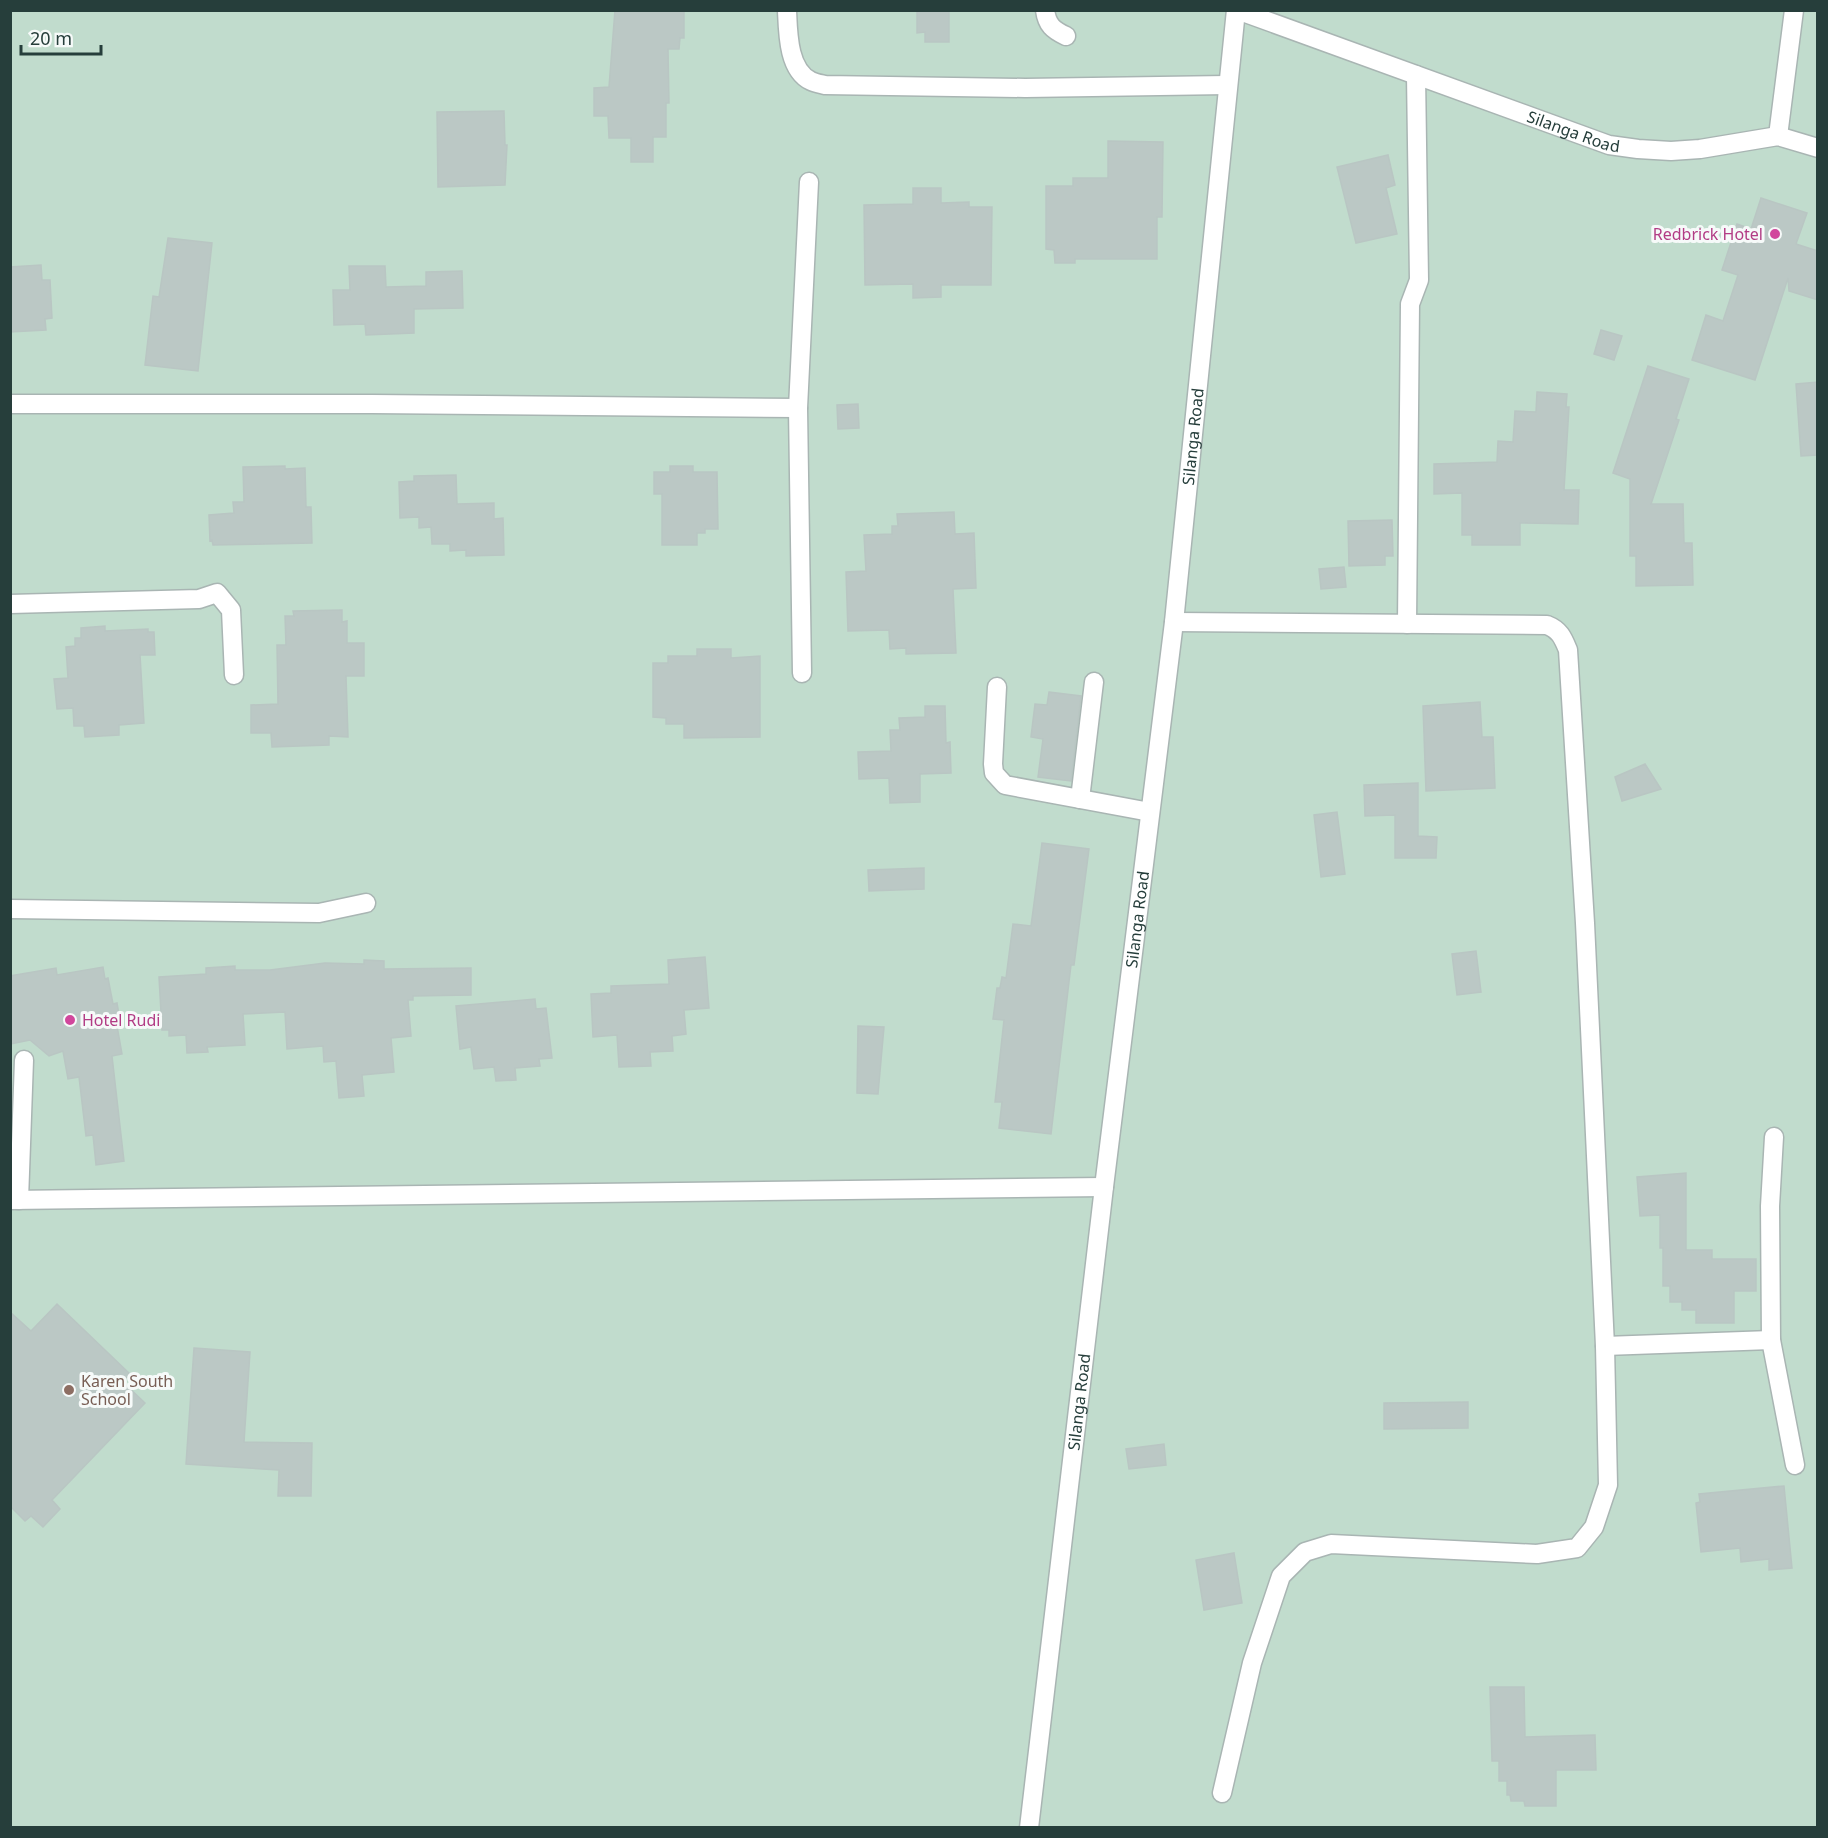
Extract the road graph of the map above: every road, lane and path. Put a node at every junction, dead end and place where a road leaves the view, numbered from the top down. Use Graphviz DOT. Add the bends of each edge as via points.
graph roads {
  1 [pos="787,10"];
  2 [pos="1045,10"];
  3 [pos="1237,10"];
  4 [pos="1794,10"];
  5 [pos="1066,36"];
  6 [pos="1416,75"];
  7 [pos="1227,85"];
  8 [pos="1778,136"];
  9 [pos="1818,148"];
  10 [pos="808,182"];
  11 [pos="10,404"];
  12 [pos="798,408"];
  13 [pos="10,604"];
  14 [pos="1174,622"];
  15 [pos="1407,624"];
  16 [pos="802,673"];
  17 [pos="234,675"];
  18 [pos="1094,682"];
  19 [pos="997,687"];
  20 [pos="1080,799"];
  21 [pos="1150,812"];
  22 [pos="366,903"];
  23 [pos="10,909"];
  24 [pos="24,1060"];
  25 [pos="1774,1137"];
  26 [pos="1104,1187"];
  27 [pos="15,1200"];
  28 [pos="1771,1340"];
  29 [pos="1605,1346"];
  30 [pos="1795,1465"];
  31 [pos="1222,1793"];
  32 [pos="1029,1827"];
  1 -- 7 [label="street" via="790,48 796,65 811,81 825,85"];
  2 -- 5 [label="street" via="1053,31"];
  3 -- 6 [label="street, Silanga Road"];
  3 -- 7 [label="street, Silanga Road"];
  4 -- 8 [label="street"];
  6 -- 8 [label="street, Silanga Road" via="1609,145 1671,151"];
  6 -- 15 [label="street" via="1419,280 1410,304"];
  7 -- 14 [label="street, Silanga Road"];
  8 -- 9 [label="street, Silanga Road"];
  10 -- 12 [label="street"];
  11 -- 12 [label="street"];
  12 -- 16 [label="street"];
  13 -- 17 [label="street" via="199,599 217,593 231,610"];
  14 -- 15 [label="street"];
  14 -- 21 [label="street, Silanga Road"];
  15 -- 29 [label="street" via="1547,625 1562,635 1568,650"];
  18 -- 20 [label="street"];
  19 -- 20 [label="street" via="993,764 998,779 1005,785"];
  20 -- 21 [label="street"];
  21 -- 26 [label="street, Silanga Road"];
  22 -- 23 [label="street" via="319,913"];
  24 -- 27 [label="street"];
  25 -- 28 [label="street"];
  26 -- 27 [label="street"];
  26 -- 32 [label="street, Silanga Road"];
  28 -- 29 [label="street"];
  28 -- 30 [label="street"];
  29 -- 31 [label="street" via="1608,1485 1594,1527 1577,1548 1537,1554 1331,1544 1305,1552 1281,1576 1252,1663"];
}
